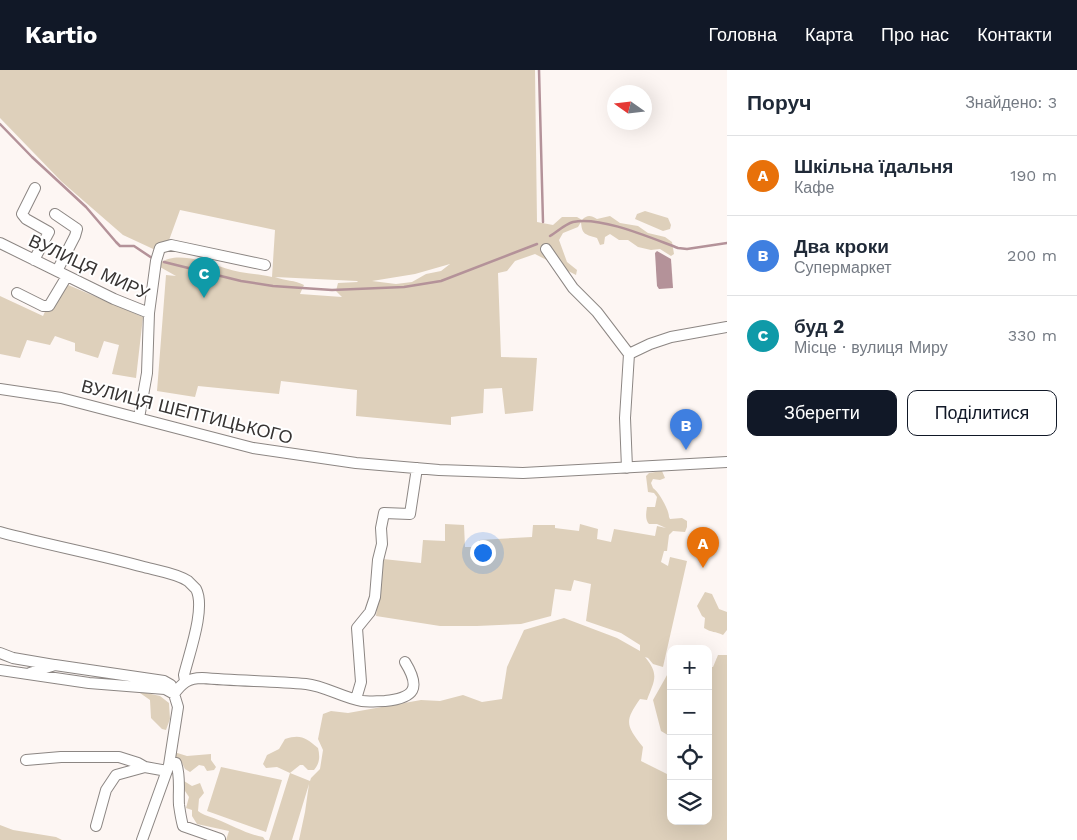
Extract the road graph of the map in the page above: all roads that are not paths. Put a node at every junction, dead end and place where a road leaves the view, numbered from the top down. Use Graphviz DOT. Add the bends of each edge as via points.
graph roads {
  1 [pos="35,188"];
  2 [pos="55,214"];
  3 [pos="0,243"];
  4 [pos="546,249"];
  5 [pos="34,260"];
  6 [pos="265,265"];
  7 [pos="57,271"];
  8 [pos="68,276"];
  9 [pos="17,292"];
  10 [pos="150,313"];
  11 [pos="727,327"];
  12 [pos="629,354"];
  13 [pos="0,389"];
  14 [pos="139,418"];
  15 [pos="727,462"];
  16 [pos="417,468"];
  17 [pos="627,468"];
  18 [pos="0,532"];
  19 [pos="0,654"];
  20 [pos="405,662"];
  21 [pos="54,665"];
  22 [pos="0,670"];
  23 [pos="27,674"];
  24 [pos="185,681"];
  25 [pos="174,694"];
  26 [pos="356,699"];
  27 [pos="26,760"];
  28 [pos="145,767"];
  29 [pos="168,767"];
  30 [pos="96,826"];
  31 [pos="220,839"];
  32 [pos="142,840"];
  1 -- 5 [label="street" via="22,214 49,232"];
  2 -- 7 [label="street" via="77,229"];
  3 -- 5 [label="street, ВУЛИЦЯ МИРУ"];
  4 -- 12 [label="street"];
  5 -- 7 [label="street, ВУЛИЦЯ МИРУ"];
  6 -- 10 [label="street" via="170,245 160,248"];
  7 -- 8 [label="street, ВУЛИЦЯ МИРУ"];
  8 -- 9 [label="street" via="49,306"];
  8 -- 10 [label="street, ВУЛИЦЯ МИРУ"];
  10 -- 14 [label="street, ВУЛИЦЯ МИРУ" via="147,373"];
  11 -- 12 [label="street" via="650,344"];
  12 -- 17 [label="street" via="625,418"];
  13 -- 14 [label="street, ВУЛИЦЯ ШЕПТИЦЬКОГО" via="61,398"];
  14 -- 16 [label="street, ВУЛИЦЯ ШЕПТИЦЬКОГО" via="253,448"];
  15 -- 17 [label="street, ВУЛИЦЯ ШЕПТИЦЬКОГО"];
  16 -- 17 [label="street, ВУЛИЦЯ ШЕПТИЦЬКОГО" via="523,473"];
  16 -- 26 [label="street" via="410,514 384,513 375,597 370,612 357,628 361,682"];
  18 -- 24 [label="street" via="172,574 188,581 199,598 199,610"];
  19 -- 21 [label="street"];
  20 -- 26 [label="street" via="414,684 406,697 382,701"];
  21 -- 23 [label="street"];
  21 -- 25 [label="street" via="164,681 171,685"];
  22 -- 23 [label="street"];
  23 -- 25 [label="street" via="166,689"];
  24 -- 25 [label="street"];
  24 -- 26 [label="street" via="202,678 308,684"];
  25 -- 29 [label="street" via="178,707"];
  27 -- 28 [label="street" via="112,756 126,758"];
  28 -- 29 [label="street"];
  28 -- 30 [label="street" via="116,775 106,790"];
  29 -- 31 [label="street" via="176,763 178,768 182,826"];
  29 -- 32 [label="street"];
}
